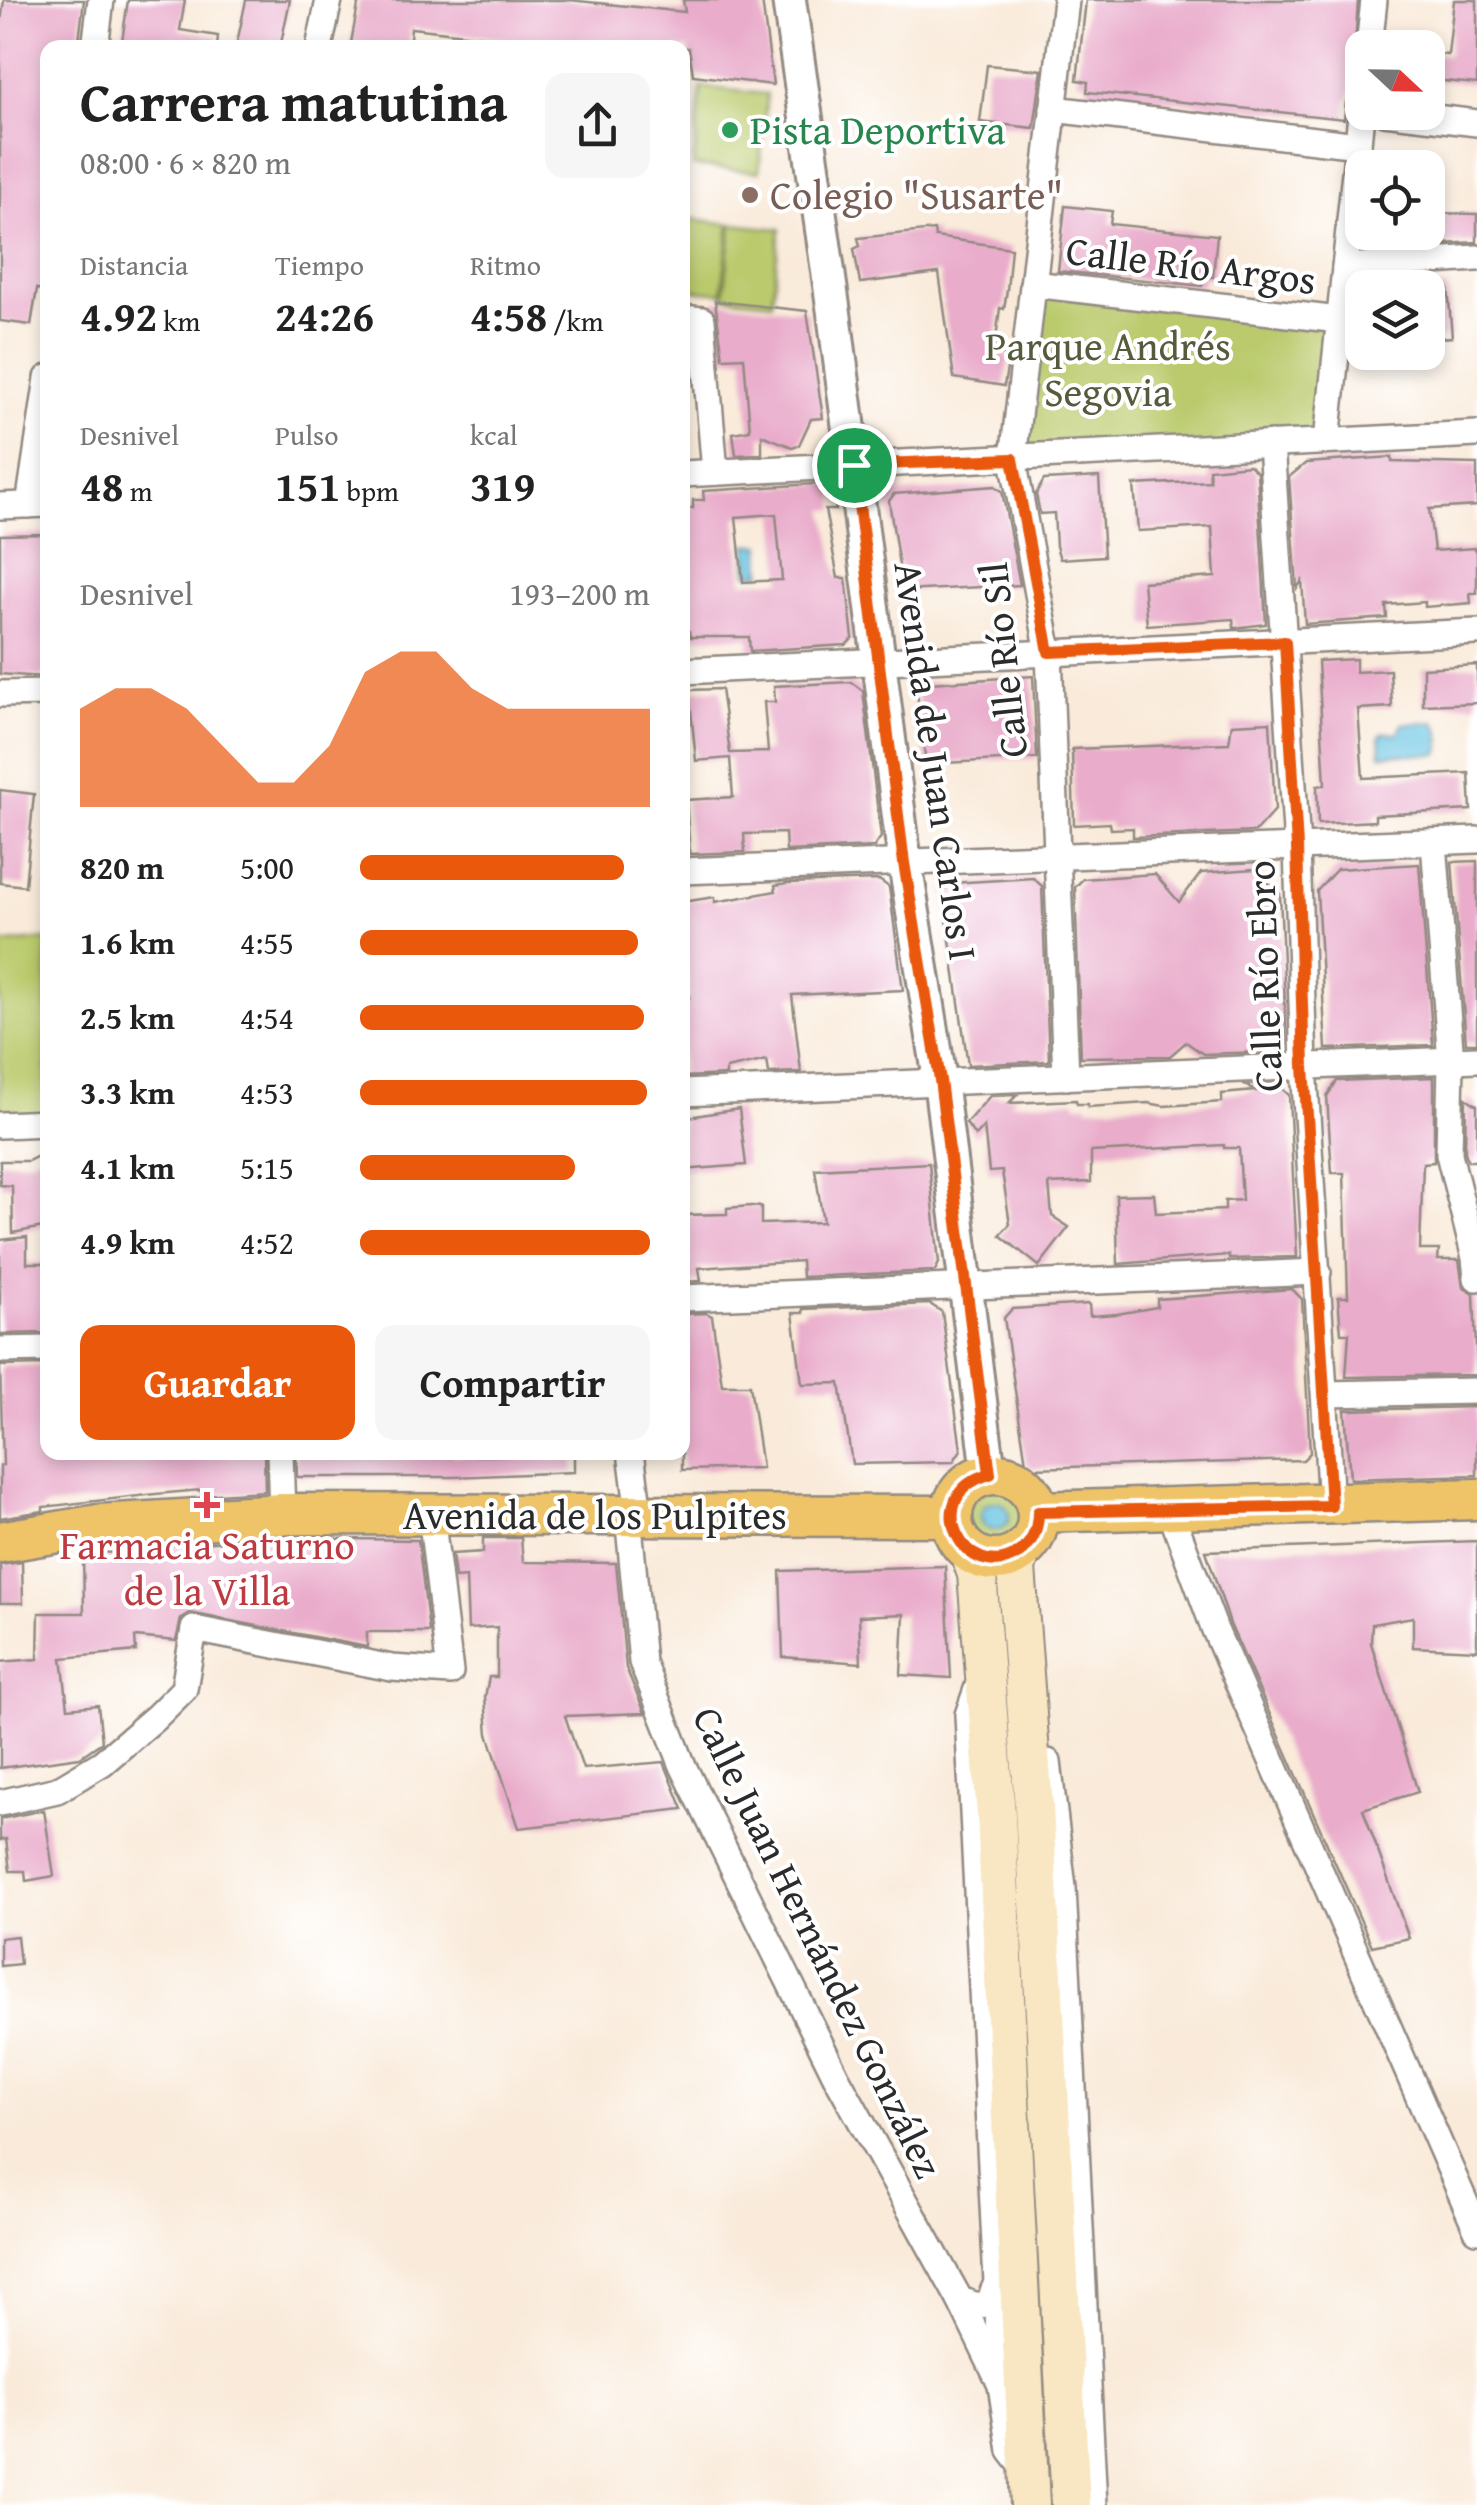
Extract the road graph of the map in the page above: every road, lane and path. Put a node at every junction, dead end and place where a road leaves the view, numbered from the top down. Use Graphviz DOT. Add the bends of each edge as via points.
graph roads {
  1 [pos="102,0"];
  2 [pos="329,0"];
  3 [pos="789,0"];
  4 [pos="1066,0"];
  5 [pos="1374,0"];
  6 [pos="1371,30"];
  7 [pos="95,40"];
  8 [pos="321,40"];
  9 [pos="1053,109"];
  10 [pos="1445,119"];
  11 [pos="1477,123"];
  12 [pos="1360,130"];
  13 [pos="1358,145"];
  14 [pos="1477,258"];
  15 [pos="1345,267"];
  16 [pos="1033,284"];
  17 [pos="692,319"];
  18 [pos="1339,320"];
  19 [pos="1477,434"];
  20 [pos="1326,441"];
  21 [pos="1271,444"];
  22 [pos="1013,459"];
  23 [pos="854,465"];
  24 [pos="715,472"];
  25 [pos="690,474"];
  26 [pos="40,479"];
  27 [pos="38,504"];
  28 [pos="0,506"];
  29 [pos="1477,632"];
  30 [pos="1285,642"];
  31 [pos="1049,652"];
  32 [pos="878,662"];
  33 [pos="690,671"];
  34 [pos="40,693"];
  35 [pos="0,694"];
  36 [pos="1477,840"];
  37 [pos="1434,842"];
  38 [pos="1297,847"];
  39 [pos="1057,857"];
  40 [pos="904,863"];
  41 [pos="690,871"];
  42 [pos="1451,1060"];
  43 [pos="1477,1060"];
  44 [pos="1304,1066"];
  45 [pos="1066,1076"];
  46 [pos="940,1080"];
  47 [pos="690,1093"];
  48 [pos="40,1122"];
  49 [pos="0,1125"];
  50 [pos="1318,1272"];
  51 [pos="1477,1278"];
  52 [pos="964,1286"];
  53 [pos="690,1298"];
  54 [pos="40,1349"];
  55 [pos="0,1350"];
  56 [pos="1477,1390"];
  57 [pos="1325,1394"];
  58 [pos="280,1460"];
  59 [pos="631,1460"];
  60 [pos="990,1474"];
  61 [pos="1477,1499"];
  62 [pos="1331,1506"];
  63 [pos="1170,1510"];
  64 [pos="1038,1512"];
  65 [pos="282,1514"];
  66 [pos="431,1514"];
  67 [pos="634,1515"];
  68 [pos="952,1516"];
  69 [pos="0,1542"];
  70 [pos="969,1552"];
  71 [pos="1020,1552"];
  72 [pos="1003,1670"];
  73 [pos="0,1804"];
  74 [pos="1477,2230"];
  75 [pos="997,2283"];
  76 [pos="960,2300"];
  77 [pos="1001,2384"];
  78 [pos="1030,2490"];
  79 [pos="1071,2505"];
  80 [pos="1094,2505"];
  1 -- 7 [label="street"];
  2 -- 8 [label="street"];
  3 -- 23 [label="street, Avenida de Juan Carlos I"];
  4 -- 9 [label="street, Calle Río Sil"];
  5 -- 6 [label="street"];
  9 -- 13 [label="street"];
  9 -- 16 [label="street, Calle Río Sil"];
  10 -- 11 [label="street"];
  12 -- 13 [label="street"];
  13 -- 15 [label="street"];
  14 -- 15 [label="street"];
  15 -- 18 [label="street"];
  16 -- 18 [label="street, Calle Río Argos"];
  16 -- 22 [label="street, Calle Río Sil"];
  17 -- 24 [label="street"];
  18 -- 20 [label="street"];
  19 -- 20 [label="street"];
  20 -- 21 [label="street"];
  21 -- 22 [label="street"];
  21 -- 30 [label="street, Calle Río Ebro"];
  22 -- 23 [label="street"];
  22 -- 31 [label="street, Calle Río Sil"];
  23 -- 24 [label="street"];
  23 -- 32 [label="street, Avenida de Juan Carlos I"];
  24 -- 25 [label="street"];
  26 -- 27 [label="street"];
  27 -- 28 [label="street"];
  29 -- 30 [label="street"];
  30 -- 31 [label="street"];
  30 -- 38 [label="street, Calle Río Ebro"];
  31 -- 32 [label="street"];
  31 -- 39 [label="street, Calle Río Sil"];
  32 -- 33 [label="street"];
  32 -- 40 [label="street, Avenida de Juan Carlos I"];
  34 -- 35 [label="street"];
  36 -- 37 [label="street"];
  37 -- 38 [label="street"];
  37 -- 42 [label="street"];
  38 -- 39 [label="street"];
  38 -- 44 [label="street, Calle Río Ebro"];
  39 -- 40 [label="street"];
  39 -- 45 [label="street, Calle Río Sil"];
  40 -- 41 [label="street"];
  40 -- 46 [label="street, Avenida de Juan Carlos I"];
  42 -- 43 [label="street"];
  42 -- 44 [label="street"];
  42 -- 51 [label="street" via="1449,1154"];
  44 -- 45 [label="street"];
  44 -- 50 [label="street, Calle Río Ebro"];
  45 -- 46 [label="street"];
  46 -- 47 [label="street"];
  46 -- 52 [label="street, Avenida de Juan Carlos I"];
  48 -- 49 [label="street"];
  50 -- 52 [label="street"];
  50 -- 57 [label="street, Calle Río Ebro"];
  52 -- 53 [label="street"];
  52 -- 60 [label="street, Avenida de Juan Carlos I"];
  54 -- 55 [label="street"];
  56 -- 57 [label="street"];
  57 -- 62 [label="street, Calle Río Ebro"];
  58 -- 65 [label="street"];
  59 -- 67 [label="street, Calle Juan Hernández González"];
  60 -- 64 [label="main road" via="1024,1484"];
  60 -- 68 [label="main road" via="965,1485"];
  61 -- 62 [label="main road"];
  62 -- 63 [label="main road"];
  63 -- 64 [label="main road"];
  63 -- 74 [label="street"];
  64 -- 71 [label="main road" via="1036,1530"];
  65 -- 66 [label="main road, Avenida de los Pulpites"];
  65 -- 69 [label="main road, Avenida de los Pulpites" via="100,1525"];
  66 -- 67 [label="main road, Avenida de los Pulpites"];
  66 -- 73 [label="street" via="450,1672 392,1668 194,1629 184,1689 156,1718 58,1790"];
  67 -- 68 [label="main road, Avenida de los Pulpites"];
  67 -- 76 [label="street, Calle Juan Hernández González" via="642,1662 683,1766 836,2076"];
  68 -- 70 [label="main road"];
  70 -- 71 [label="main road" via="991,1560"];
  70 -- 72 [label="main road"];
  71 -- 72 [label="main road"];
  72 -- 75 [label="street" via="968,1714"];
  72 -- 78 [label="main road" via="996,1815"];
  72 -- 79 [label="main road" via="1034,1807"];
  72 -- 80 [label="street" via="1047,1753 1063,1888"];
  75 -- 76 [label="street" via="988,2303"];
  75 -- 77 [label="street"];
  76 -- 77 [label="street, Calle Juan Hernández González"];
  77 -- 78 [label="street" via="1011,2451"];
}
